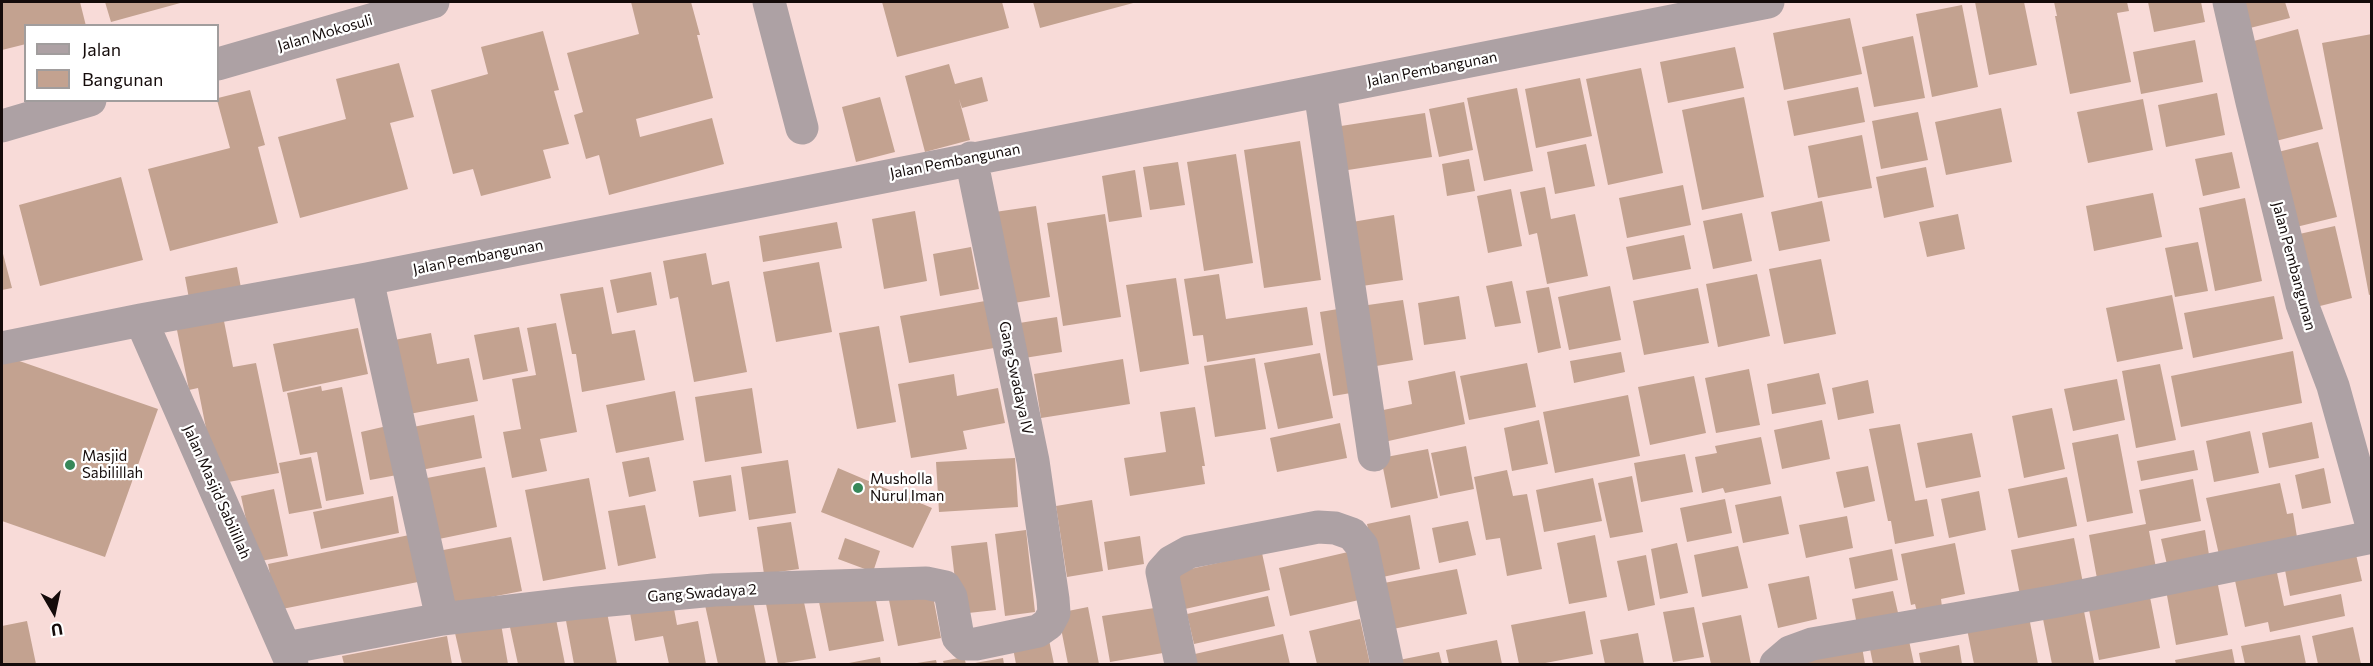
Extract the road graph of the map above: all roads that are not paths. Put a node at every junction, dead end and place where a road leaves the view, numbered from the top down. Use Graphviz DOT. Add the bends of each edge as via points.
graph roads {
  1 [pos="433,2"];
  2 [pos="769,2"];
  3 [pos="1768,2"];
  4 [pos="2229,2"];
  5 [pos="219,64"];
  6 [pos="1320,91"];
  7 [pos="83,102"];
  8 [pos="2,126"];
  9 [pos="802,128"];
  10 [pos="971,158"];
  11 [pos="367,279"];
  12 [pos="141,320"];
  13 [pos="2,348"];
  14 [pos="1374,455"];
  15 [pos="2372,526"];
  16 [pos="2372,537"];
  17 [pos="1053,600"];
  18 [pos="442,620"];
  19 [pos="289,656"];
  20 [pos="1181,664"];
  21 [pos="1387,664"];
  22 [pos="1776,664"];
  1 -- 5 [label="street, Jalan Mokosuli"];
  2 -- 9 [label="street"];
  3 -- 6 [label="street, Jalan Pembangunan"];
  4 -- 15 [label="street, Jalan Pembangunan" via="2302,304 2332,386"];
  6 -- 10 [label="street, Jalan Pembangunan"];
  6 -- 14 [label="street"];
  7 -- 8 [label="street"];
  10 -- 11 [label="street, Jalan Pembangunan"];
  10 -- 17 [label="street, Gang Swadaya IV" via="1033,461"];
  11 -- 12 [label="street, Jalan Pembangunan"];
  11 -- 18 [label="street"];
  12 -- 13 [label="street, Jalan Pembangunan"];
  12 -- 19 [label="street, Jalan Masjid Sabilillah"];
  16 -- 22 [label="street" via="2057,601 1812,644 1790,652"];
  17 -- 18 [label="street, Gang Swadaya 2" via="1054,613 1038,631 976,644 965,644 958,638 951,597 945,587 926,583 714,590"];
  18 -- 19 [label="street, Gang Swadaya 2"];
  20 -- 21 [label="street" via="1162,572 1172,562 1189,552 1318,527 1352,534 1362,546"];
}
